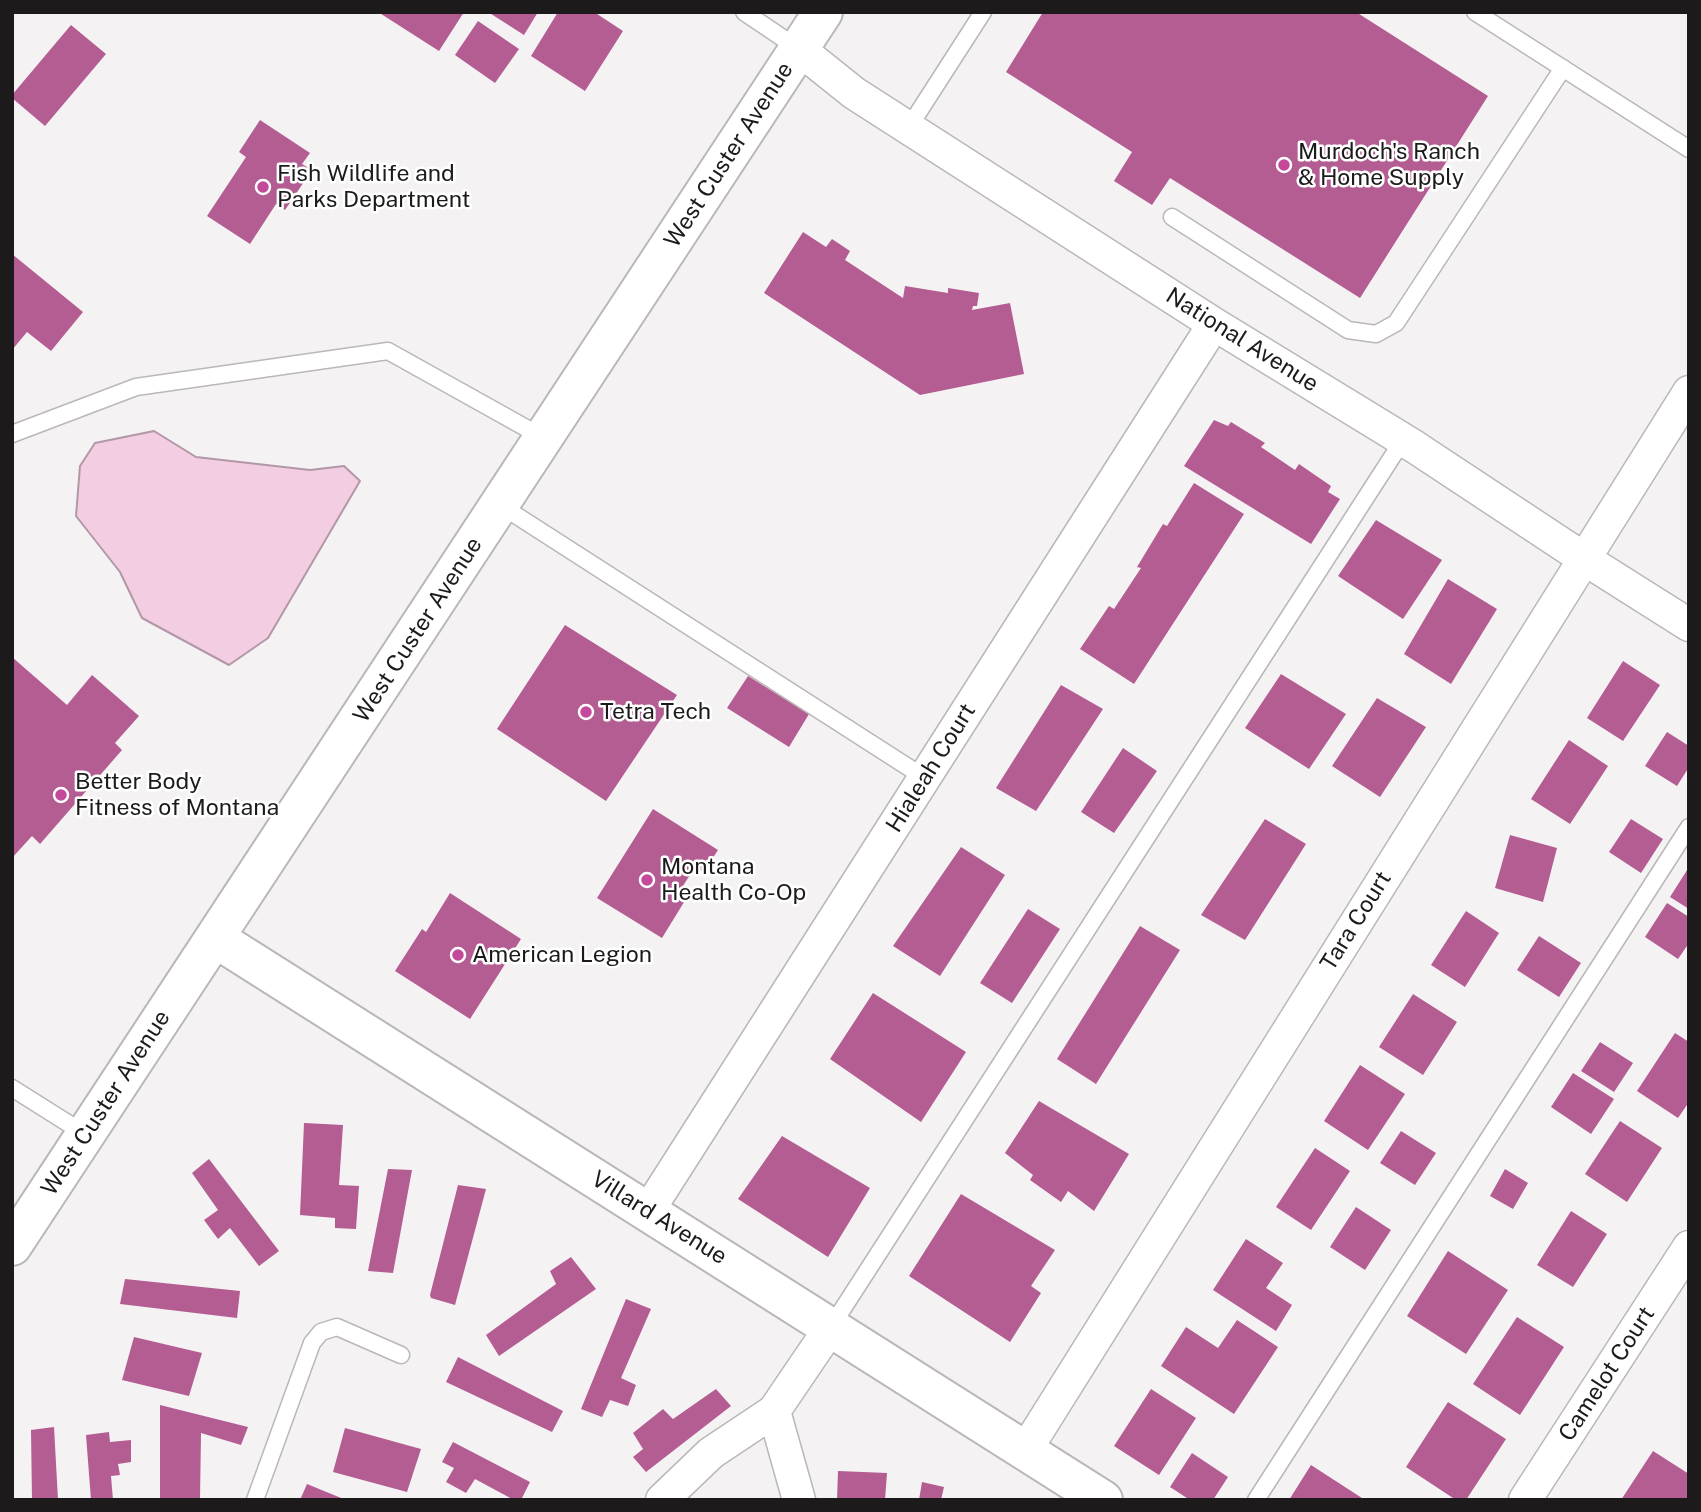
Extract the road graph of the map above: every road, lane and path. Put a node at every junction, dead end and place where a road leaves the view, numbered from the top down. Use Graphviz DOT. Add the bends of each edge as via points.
graph roads {
  1 [pos="744,12"];
  2 [pos="823,12"];
  3 [pos="983,12"];
  4 [pos="1475,12"];
  5 [pos="799,49"];
  6 [pos="1563,68"];
  7 [pos="909,127"];
  8 [pos="1689,149"];
  9 [pos="1172,217"];
  10 [pos="1214,324"];
  11 [pos="1689,392"];
  12 [pos="12,434"];
  13 [pos="544,438"];
  14 [pos="1403,440"];
  15 [pos="500,505"];
  16 [pos="1583,558"];
  17 [pos="1689,625"];
  18 [pos="925,778"];
  19 [pos="1689,827"];
  20 [pos="215,938"];
  21 [pos="12,1088"];
  22 [pos="85,1134"];
  23 [pos="648,1211"];
  24 [pos="12,1246"];
  25 [pos="1689,1247"];
  26 [pos="831,1327"];
  27 [pos="401,1355"];
  28 [pos="774,1411"];
  29 [pos="1026,1451"];
  30 [pos="255,1500"];
  31 [pos="662,1500"];
  32 [pos="799,1500"];
  33 [pos="1103,1500"];
  34 [pos="1256,1500"];
  35 [pos="1525,1500"];
  1 -- 5 [label="lane"];
  2 -- 5 [label="main road, West Custer Avenue"];
  3 -- 7 [label="lane"];
  4 -- 6 [label="lane"];
  5 -- 7 [label="street, National Avenue" via="854,93"];
  5 -- 13 [label="main road, West Custer Avenue"];
  6 -- 8 [label="lane"];
  6 -- 9 [label="lane" via="1396,323 1376,334 1348,330"];
  7 -- 10 [label="street, National Avenue"];
  10 -- 14 [label="street, National Avenue"];
  10 -- 18 [label="street, Hialeah Court"];
  11 -- 16 [label="street, Tara Court"];
  12 -- 13 [label="lane" via="136,387 388,351"];
  13 -- 15 [label="main road, West Custer Avenue"];
  14 -- 16 [label="street, National Avenue"];
  14 -- 26 [label="lane"];
  15 -- 18 [label="lane"];
  15 -- 20 [label="main road, West Custer Avenue"];
  16 -- 17 [label="street, National Avenue"];
  16 -- 29 [label="street, Tara Court"];
  18 -- 23 [label="street, Hialeah Court"];
  19 -- 34 [label="lane"];
  20 -- 22 [label="main road, West Custer Avenue"];
  20 -- 23 [label="main road, Villard Avenue"];
  21 -- 22 [label="lane"];
  22 -- 24 [label="main road, West Custer Avenue"];
  23 -- 26 [label="main road, Villard Avenue"];
  25 -- 35 [label="street, Camelot Court"];
  26 -- 28 [label="street"];
  26 -- 29 [label="main road, Villard Avenue"];
  27 -- 30 [label="lane" via="337,1327 321,1332 312,1343"];
  28 -- 31 [label="street" via="711,1453"];
  28 -- 32 [label="street"];
  29 -- 33 [label="main road, Villard Avenue"];
}
